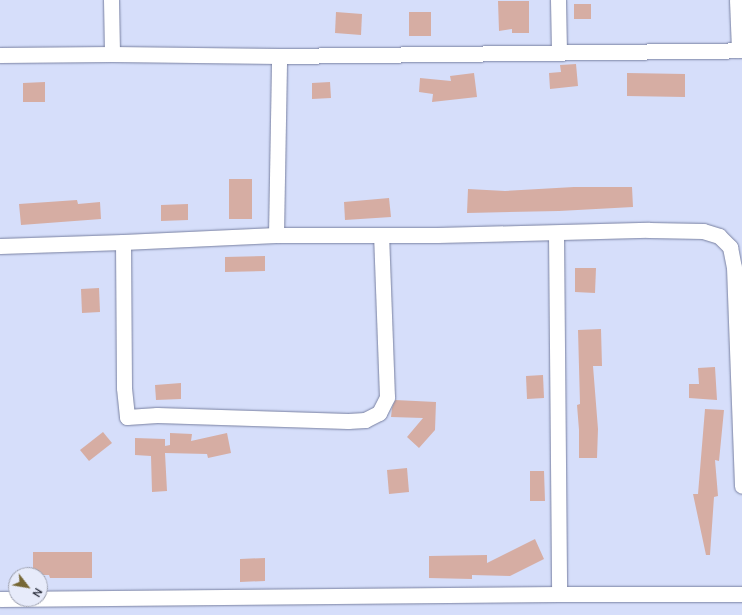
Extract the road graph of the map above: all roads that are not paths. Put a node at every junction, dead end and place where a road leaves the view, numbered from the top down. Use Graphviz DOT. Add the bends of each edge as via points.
graph roads {
  1 [pos="111,0"];
  2 [pos="558,0"];
  3 [pos="737,0"];
  4 [pos="740,50"];
  5 [pos="559,53"];
  6 [pos="112,54"];
  7 [pos="0,55"];
  8 [pos="279,56"];
  9 [pos="556,233"];
  10 [pos="276,235"];
  11 [pos="381,236"];
  12 [pos="123,242"];
  13 [pos="0,246"];
  14 [pos="742,486"];
  15 [pos="559,594"];
  16 [pos="742,594"];
  17 [pos="0,599"];
  1 -- 6 [label="street"];
  2 -- 5 [label="street"];
  3 -- 4 [label="street"];
  4 -- 5 [label="street"];
  5 -- 8 [label="street"];
  6 -- 7 [label="street"];
  6 -- 8 [label="street"];
  8 -- 10 [label="street"];
  9 -- 11 [label="street"];
  9 -- 14 [label="street" via="704,231 719,236 730,247 734,267"];
  9 -- 15 [label="street"];
  10 -- 11 [label="street"];
  10 -- 12 [label="street"];
  11 -- 12 [label="street" via="386,397 379,413 365,420 348,421 157,415 127,417 124,388"];
  12 -- 13 [label="street"];
  15 -- 16 [label="street"];
  15 -- 17 [label="street"];
}
